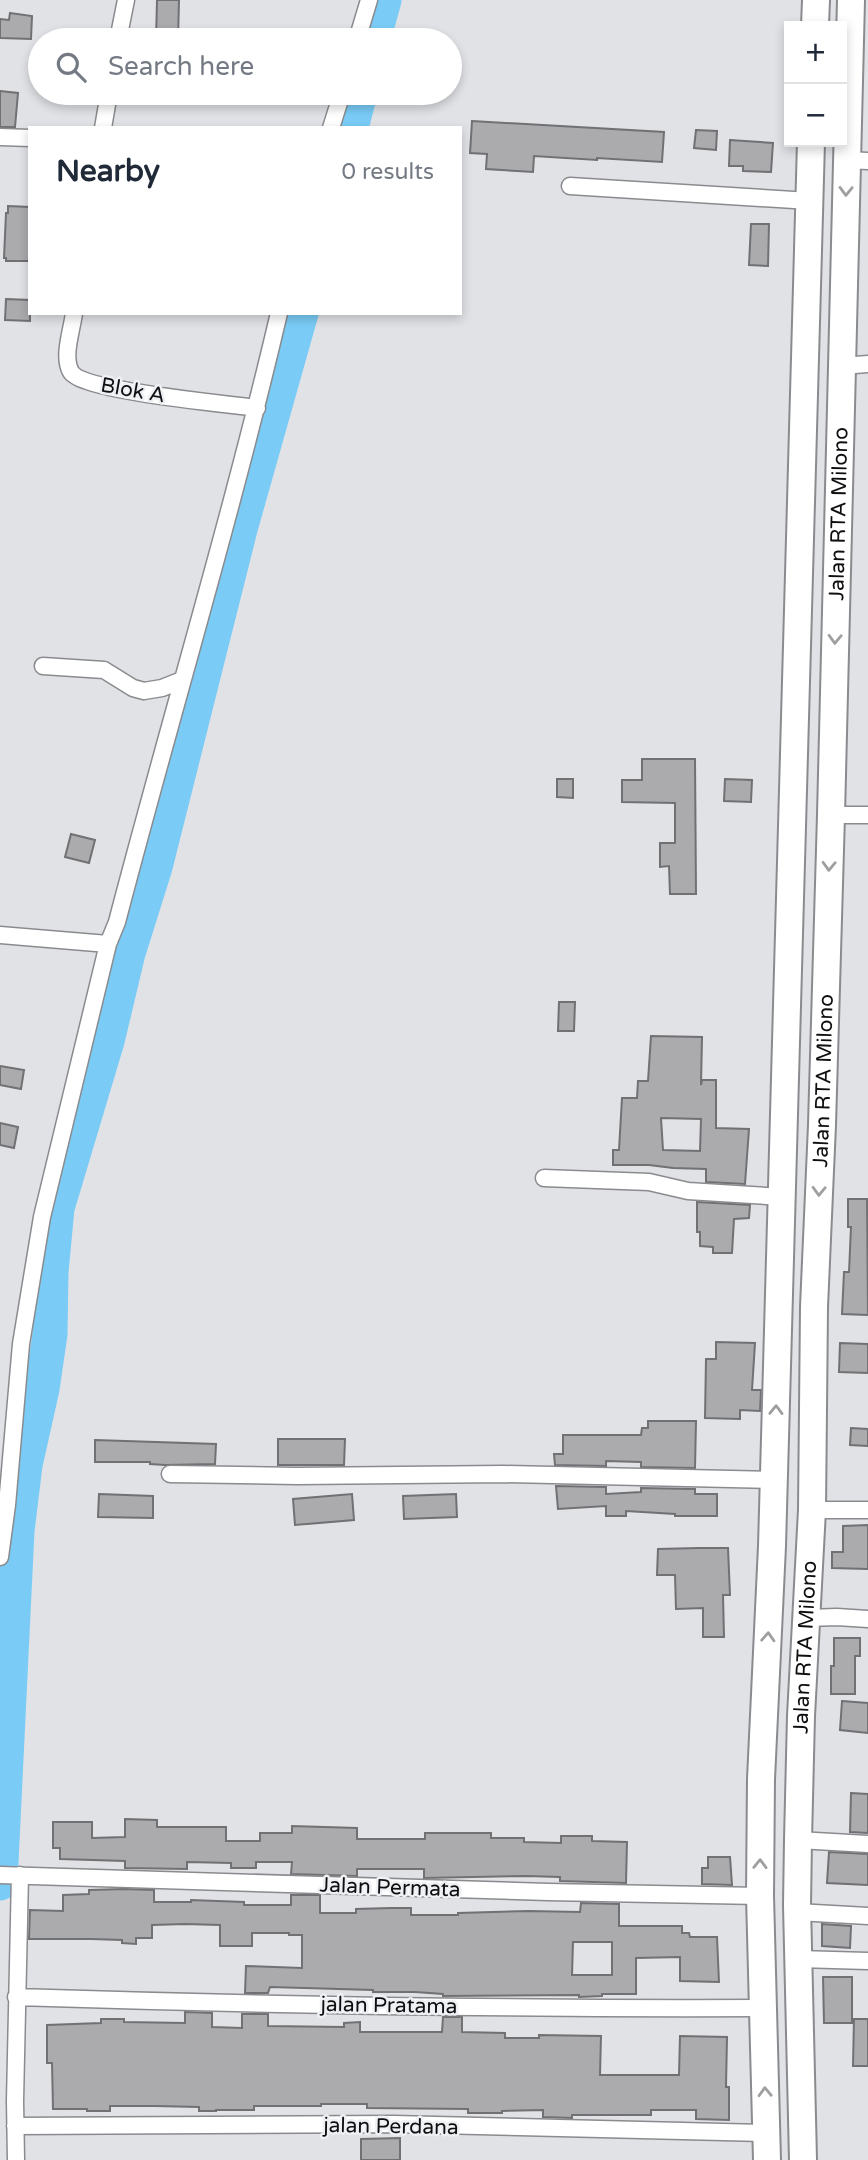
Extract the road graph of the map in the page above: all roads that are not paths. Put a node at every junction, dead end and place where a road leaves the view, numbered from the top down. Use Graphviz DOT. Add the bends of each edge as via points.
graph roads {
  1 [pos="126,0"];
  2 [pos="369,0"];
  3 [pos="816,0"];
  4 [pos="850,0"];
  5 [pos="815,21"];
  6 [pos="120,28"];
  7 [pos="361,28"];
  8 [pos="107,105"];
  9 [pos="338,105"];
  10 [pos="103,126"];
  11 [pos="332,126"];
  12 [pos="0,137"];
  13 [pos="28,138"];
  14 [pos="811,147"];
  15 [pos="857,161"];
  16 [pos="570,186"];
  17 [pos="810,201"];
  18 [pos="808,258"];
  19 [pos="844,258"];
  20 [pos="74,315"];
  21 [pos="279,315"];
  22 [pos="855,365"];
  23 [pos="257,408"];
  24 [pos="43,666"];
  25 [pos="182,680"];
  26 [pos="831,815"];
  27 [pos="868,815"];
  28 [pos="0,934"];
  29 [pos="108,944"];
  30 [pos="544,1178"];
  31 [pos="782,1197"];
  32 [pos="170,1474"];
  33 [pos="774,1480"];
  34 [pos="812,1510"];
  35 [pos="868,1510"];
  36 [pos="772,1546"];
  37 [pos="809,1547"];
  38 [pos="0,1557"];
  39 [pos="807,1618"];
  40 [pos="868,1619"];
  41 [pos="798,1840"];
  42 [pos="868,1844"];
  43 [pos="10,1875"];
  44 [pos="760,1896"];
  45 [pos="797,1912"];
  46 [pos="868,1916"];
  47 [pos="799,1959"];
  48 [pos="868,1961"];
  49 [pos="16,1997"];
  50 [pos="762,2008"];
  51 [pos="15,2126"];
  52 [pos="766,2133"];
  53 [pos="16,2160"];
  54 [pos="767,2160"];
  55 [pos="803,2160"];
  1 -- 6 [label="street"];
  2 -- 7 [label="street"];
  3 -- 5 [label="highway"];
  4 -- 15 [label="highway, Jalan RTA Milono"];
  8 -- 10 [label="street"];
  9 -- 11 [label="street"];
  12 -- 13 [label="street"];
  14 -- 17 [label="highway, Jalan RTA Milono"];
  15 -- 19 [label="highway, Jalan RTA Milono, one-way"];
  16 -- 17 [label="street"];
  17 -- 18 [label="highway, Jalan RTA Milono"];
  18 -- 19 [label="highway"];
  18 -- 31 [label="highway, Jalan RTA Milono"];
  19 -- 22 [label="highway, Jalan RTA Milono"];
  20 -- 23 [label="street, Blok A" via="67,360 75,376 153,395"];
  21 -- 23 [label="street"];
  22 -- 26 [label="highway, Jalan RTA Milono, one-way"];
  23 -- 25 [label="street"];
  24 -- 25 [label="street" via="104,670 144,691"];
  25 -- 29 [label="street"];
  26 -- 27 [label="street"];
  26 -- 34 [label="highway, Jalan RTA Milono, one-way" via="814,1307"];
  28 -- 29 [label="street"];
  29 -- 38 [label="street" via="42,1217 21,1344"];
  30 -- 31 [label="street" via="649,1182 688,1191"];
  33 -- 31 [label="highway, Jalan RTA Milono, one-way"];
  32 -- 33 [label="street"];
  33 -- 36 [label="highway, Jalan RTA Milono"];
  34 -- 35 [label="street"];
  34 -- 37 [label="highway, Jalan RTA Milono"];
  36 -- 37 [label="highway"];
  44 -- 36 [label="highway, Jalan RTA Milono, one-way"];
  37 -- 39 [label="highway, Jalan RTA Milono"];
  39 -- 40 [label="street"];
  39 -- 41 [label="highway, Jalan RTA Milono"];
  41 -- 42 [label="street"];
  41 -- 45 [label="highway, Jalan RTA Milono"];
  43 -- 44 [label="street, Jalan Permata"];
  43 -- 49 [label="street"];
  44 -- 50 [label="highway, Jalan RTA Milono"];
  45 -- 46 [label="street"];
  45 -- 47 [label="highway, Jalan RTA Milono"];
  47 -- 48 [label="street"];
  47 -- 55 [label="highway, Jalan RTA Milono"];
  49 -- 50 [label="street, jalan Pratama" via="584,2009"];
  49 -- 51 [label="street"];
  52 -- 50 [label="highway, Jalan RTA Milono, one-way"];
  51 -- 52 [label="street, jalan Perdana" via="393,2124"];
  51 -- 53 [label="street"];
  52 -- 54 [label="highway, Jalan RTA Milono"];
}
